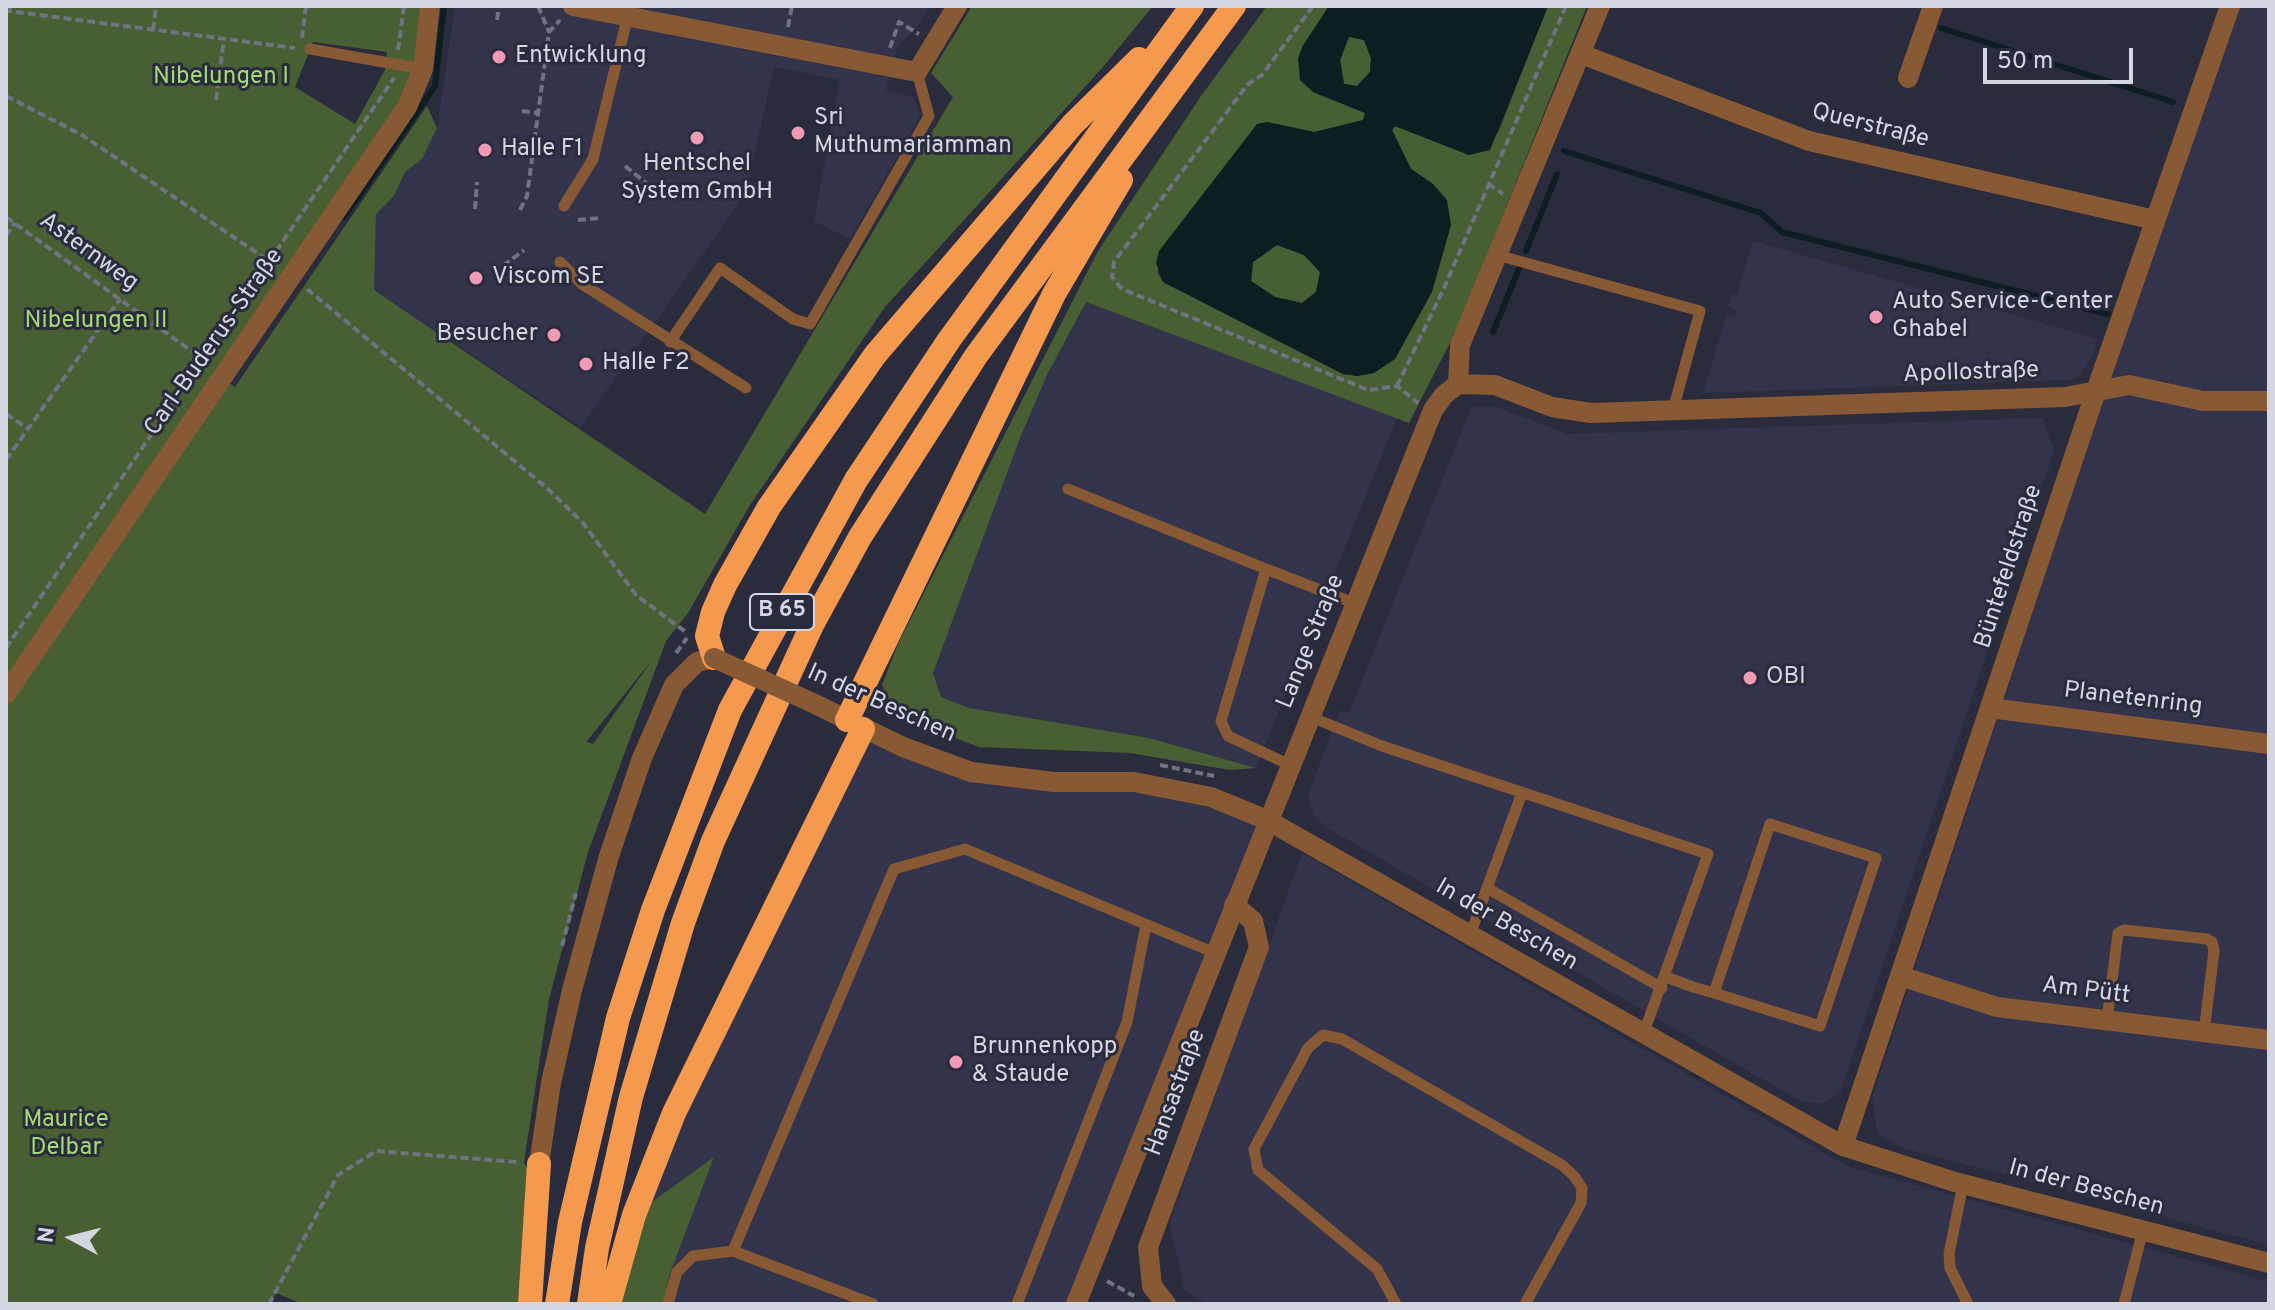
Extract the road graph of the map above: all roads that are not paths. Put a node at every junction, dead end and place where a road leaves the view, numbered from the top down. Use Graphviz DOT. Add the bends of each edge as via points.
graph roads {
  1 [pos="430,6"];
  2 [pos="957,6"];
  3 [pos="1192,6"];
  4 [pos="1234,6"];
  5 [pos="1600,6"];
  6 [pos="1933,6"];
  7 [pos="2230,6"];
  8 [pos="569,10"];
  9 [pos="628,14"];
  10 [pos="305,49"];
  11 [pos="1581,54"];
  12 [pos="423,69"];
  13 [pos="917,72"];
  14 [pos="1908,78"];
  15 [pos="1173,91"];
  16 [pos="564,206"];
  17 [pos="2155,220"];
  18 [pos="1497,255"];
  19 [pos="560,262"];
  20 [pos="670,342"];
  21 [pos="1458,384"];
  22 [pos="746,388"];
  23 [pos="2096,391"];
  24 [pos="2269,401"];
  25 [pos="1673,410"];
  26 [pos="1068,489"];
  27 [pos="1266,569"];
  28 [pos="1356,604"];
  29 [pos="714,658"];
  30 [pos="6,694"];
  31 [pos="1990,708"];
  32 [pos="1311,717"];
  33 [pos="855,724"];
  34 [pos="2269,744"];
  35 [pos="1290,765"];
  36 [pos="1522,793"];
  37 [pos="1267,820"];
  38 [pos="1487,888"];
  39 [pos="1234,905"];
  40 [pos="1146,925"];
  41 [pos="1470,935"];
  42 [pos="1215,953"];
  43 [pos="1900,976"];
  44 [pos="1664,983"];
  45 [pos="1714,993"];
  46 [pos="2107,1020"];
  47 [pos="2204,1032"];
  48 [pos="1643,1035"];
  49 [pos="2269,1040"];
  50 [pos="1843,1146"];
  51 [pos="539,1164"];
  52 [pos="1963,1184"];
  53 [pos="2143,1230"];
  54 [pos="733,1251"];
  55 [pos="2269,1263"];
  56 [pos="530,1304"];
  57 [pos="557,1304"];
  58 [pos="589,1304"];
  59 [pos="609,1304"];
  60 [pos="668,1304"];
  61 [pos="873,1304"];
  62 [pos="1017,1304"];
  63 [pos="1076,1304"];
  64 [pos="1166,1304"];
  65 [pos="1396,1304"];
  66 [pos="1525,1304"];
  67 [pos="1968,1304"];
  68 [pos="2124,1304"];
  1 -- 12 [label="street, Carl-Buderus-Straße"];
  2 -- 13 [label="street"];
  3 -- 29 [label="highway" via="1073,124 875,355 769,507 725,585 707,636"];
  3 -- 57 [label="highway, B 65" via="949,340 856,480 730,710 653,910 618,1018 570,1222"];
  4 -- 15 [label="highway, B 65"];
  5 -- 11 [label="street"];
  6 -- 14 [label="street"];
  7 -- 17 [label="street, Büntefeldstraße"];
  8 -- 9 [label="street"];
  9 -- 13 [label="street"];
  9 -- 16 [label="lane" via="593,159"];
  10 -- 12 [label="lane"];
  11 -- 17 [label="street, Querstraße" via="1809,141"];
  11 -- 18 [label="street"];
  12 -- 30 [label="street, Carl-Buderus-Straße" via="407,107"];
  13 -- 20 [label="lane" via="929,116 810,324 793,319 720,268"];
  15 -- 33 [label="highway" via="1054,294"];
  15 -- 58 [label="highway, B 65" via="976,356 860,537 805,639 713,841 683,923 631,1097"];
  17 -- 23 [label="street, Büntefeldstraße"];
  18 -- 21 [label="street" via="1460,345"];
  18 -- 25 [label="lane" via="1700,311"];
  19 -- 20 [label="lane" via="582,284"];
  20 -- 22 [label="lane"];
  21 -- 25 [label="street, Apollostraße" via="1495,385 1570,411"];
  21 -- 28 [label="street, Lange Straße" via="1433,410"];
  23 -- 24 [label="street, Apollostraße" via="2129,385 2203,401"];
  23 -- 25 [label="street, Apollostraße" via="2065,397"];
  23 -- 31 [label="street, Büntefeldstraße"];
  26 -- 27 [label="lane"];
  27 -- 28 [label="lane"];
  27 -- 35 [label="lane" via="1221,721 1228,736"];
  28 -- 32 [label="street, Lange Straße"];
  29 -- 33 [label="street, In der Beschen, bridge"];
  29 -- 51 [label="street" via="697,662 674,685 633,786 572,990"];
  31 -- 34 [label="street, Planetenring"];
  31 -- 43 [label="street, Büntefeldstraße"];
  32 -- 35 [label="street, Lange Straße"];
  32 -- 36 [label="lane"];
  33 -- 37 [label="street, In der Beschen" via="971,772 1173,788"];
  33 -- 59 [label="highway" via="674,1113 634,1215"];
  35 -- 37 [label="street, Lange Straße"];
  36 -- 38 [label="lane"];
  36 -- 44 [label="lane" via="1708,854"];
  37 -- 39 [label="street, Lange Straße"];
  37 -- 41 [label="street, In der Beschen"];
  38 -- 41 [label="lane"];
  38 -- 44 [label="lane"];
  39 -- 42 [label="street, Lange Straße"];
  39 -- 64 [label="street, Hansastraße" via="1253,921 1259,947 1148,1247 1152,1286"];
  40 -- 42 [label="lane"];
  40 -- 54 [label="lane" via="965,849 894,869"];
  40 -- 62 [label="lane" via="1127,1022"];
  41 -- 48 [label="street, In der Beschen"];
  42 -- 63 [label="street, Lange Straße"];
  43 -- 46 [label="street, Am Pütt" via="1997,1007"];
  43 -- 50 [label="street, Büntefeldstraße"];
  44 -- 45 [label="lane"];
  44 -- 48 [label="lane"];
  45 -- 45 [label="lane" via="1820,1026 1876,858 1770,824"];
  46 -- 47 [label="street, Am Pütt"];
  46 -- 47 [label="lane" via="2118,933 2207,939 2214,951"];
  47 -- 49 [label="street, Am Pütt"];
  48 -- 50 [label="street, In der Beschen"];
  50 -- 52 [label="street, In der Beschen"];
  51 -- 56 [label="highway"];
  52 -- 53 [label="street, In der Beschen"];
  52 -- 67 [label="lane" via="1949,1254 1950,1268"];
  53 -- 55 [label="street, In der Beschen"];
  53 -- 68 [label="lane"];
  54 -- 60 [label="lane" via="693,1256 677,1272"];
  54 -- 61 [label="lane"];
  65 -- 66 [label="lane" via="1377,1269 1258,1170 1254,1149 1308,1048 1323,1035 1342,1039 1574,1176 1582,1188 1581,1203"];
}
